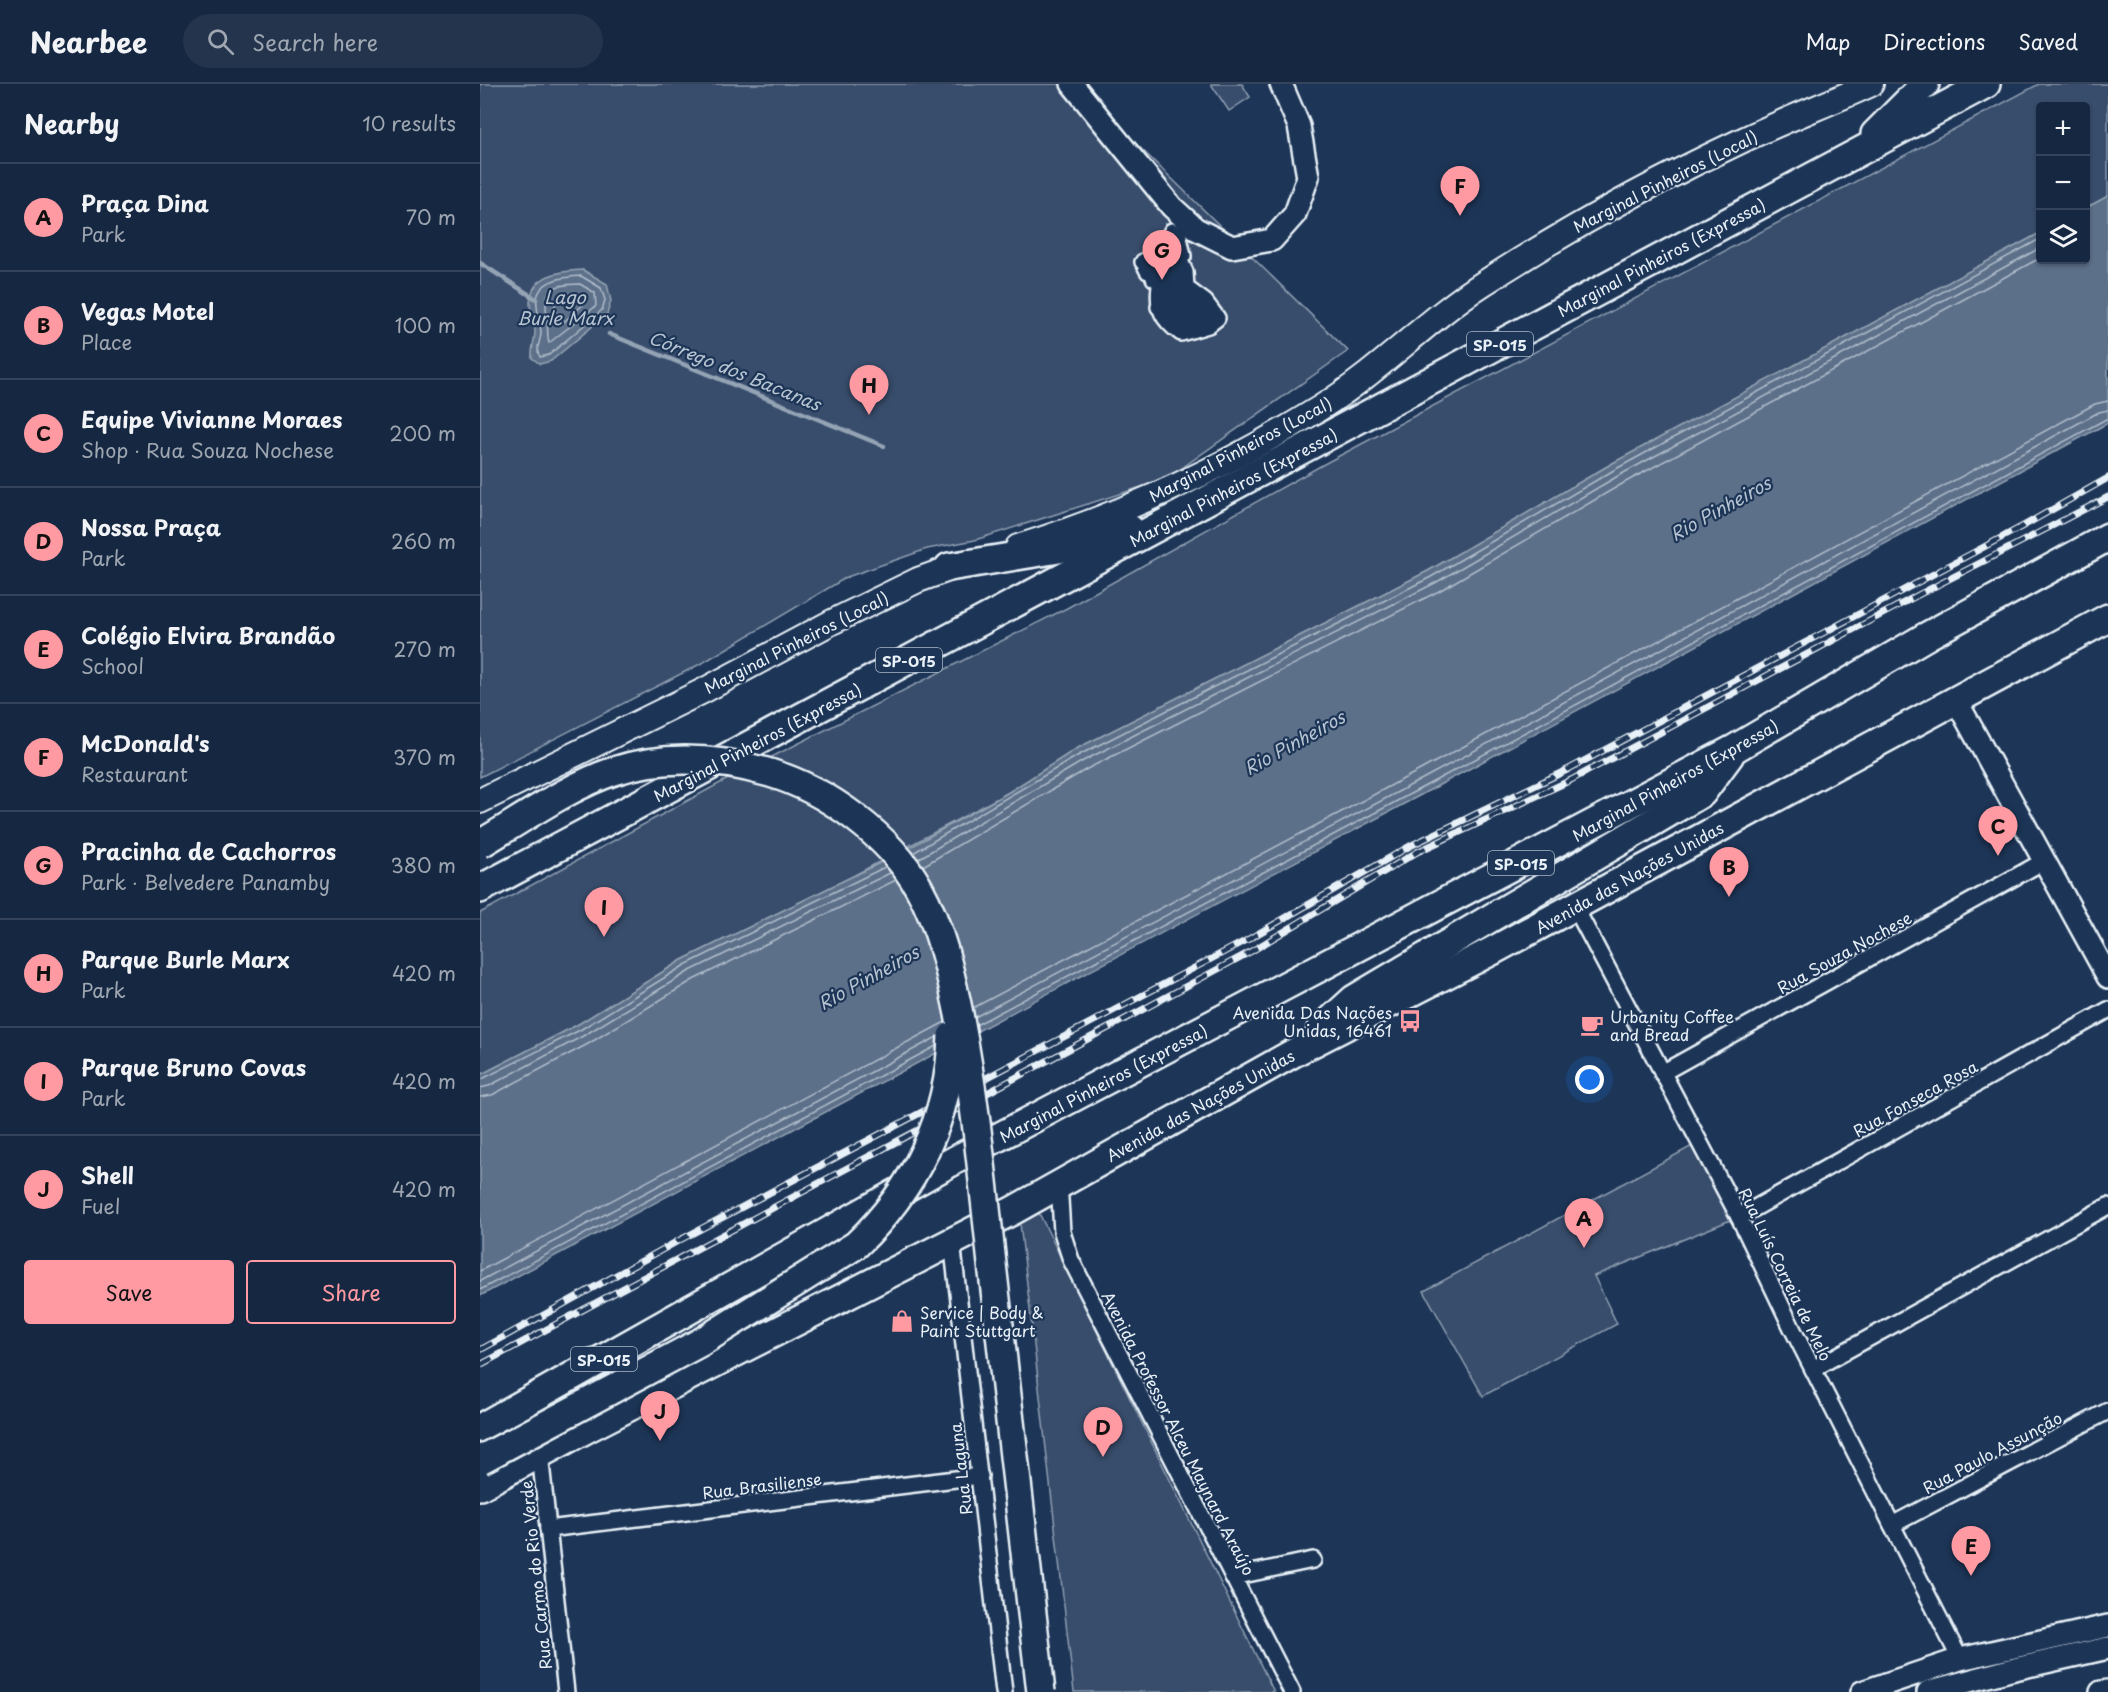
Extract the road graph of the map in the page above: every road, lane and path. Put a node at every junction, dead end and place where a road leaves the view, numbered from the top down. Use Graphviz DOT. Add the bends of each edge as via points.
graph roads {
  1 [pos="1072,84"];
  2 [pos="1281,84"];
  3 [pos="1871,84"];
  4 [pos="1925,84"];
  5 [pos="1986,84"];
  6 [pos="1856,153"];
  7 [pos="1143,262"];
  8 [pos="1167,302"];
  9 [pos="1178,516"];
  10 [pos="2108,537"];
  11 [pos="949,567"];
  12 [pos="2108,618"];
  13 [pos="1956,700"];
  14 [pos="1734,750"];
  15 [pos="480,801"];
  16 [pos="480,844"];
  17 [pos="2044,861"];
  18 [pos="480,890"];
  19 [pos="1575,907"];
  20 [pos="2108,976"];
  21 [pos="954,990"];
  22 [pos="2108,1010"];
  23 [pos="1298,1051"];
  24 [pos="1662,1073"];
  25 [pos="1059,1182"];
  26 [pos="2108,1206"];
  27 [pos="1739,1217"];
  28 [pos="952,1241"];
  29 [pos="1813,1369"];
  30 [pos="2108,1411"];
  31 [pos="480,1428"];
  32 [pos="540,1454"];
  33 [pos="480,1460"];
  34 [pos="980,1476"];
  35 [pos="480,1486"];
  36 [pos="1892,1526"];
  37 [pos="548,1529"];
  38 [pos="1312,1560"];
  39 [pos="1233,1577"];
  40 [pos="2108,1626"];
  41 [pos="2108,1648"];
  42 [pos="1960,1659"];
  43 [pos="2108,1691"];
  44 [pos="566,1692"];
  45 [pos="1004,1692"];
  46 [pos="1041,1692"];
  47 [pos="1292,1692"];
  48 [pos="1862,1692"];
  49 [pos="1928,1692"];
  50 [pos="2102,1692"];
  1 -- 2 [label="street" via="1172,207 1196,229 1232,247 1272,240 1295,214 1308,177 1299,126"];
  3 -- 11 [label="main road, Marginal Pinheiros (Local)" via="1747,138 1602,211 1455,302 1321,408 1194,478 1081,527"];
  4 -- 6 [label="highway"];
  5 -- 6 [label="highway, Marginal Pinheiros (Expressa) / SP-015"];
  6 -- 9 [label="highway, Marginal Pinheiros (Expressa) / SP-015"];
  7 -- 8 [label="street" via="1159,254 1172,231 1179,236 1161,262 1146,267 1148,271 1167,260 1180,242 1183,256 1154,278 1162,282 1176,274 1181,263 1186,288 1206,302 1217,318 1181,333 1166,323"];
  8 -- 8 [label="street" via="1179,326 1202,321 1208,313 1187,296 1181,279 1167,284 1165,303 1183,320 1194,320 1196,314 1176,285"];
  9 -- 11 [label="highway" via="1059,549"];
  9 -- 18 [label="highway, Marginal Pinheiros (Expressa) / SP-015"];
  10 -- 14 [label="highway, Marginal Pinheiros (Expressa) / SP-015" via="1927,636"];
  11 -- 15 [label="main road, Marginal Pinheiros (Local)" via="832,622"];
  12 -- 13 [label="highway, Avenida das Nações Unidas"];
  13 -- 17 [label="street"];
  13 -- 19 [label="highway, Avenida das Nações Unidas"];
  14 -- 23 [label="highway" via="1702,793 1354,999"];
  14 -- 31 [label="highway, Marginal Pinheiros (Expressa) / SP-015" via="955,1160"];
  16 -- 21 [label="highway, bridge" via="579,787 638,764 689,758 740,764 788,778 838,806 887,847 918,886 932,917"];
  17 -- 20 [label="street"];
  17 -- 24 [label="street, Rua Souza Nochese"];
  19 -- 23 [label="highway, Avenida das Nações Unidas"];
  19 -- 24 [label="street, Rua Luís Correia de Melo"];
  21 -- 33 [label="highway, bridge" via="951,1068 940,1115 913,1177 878,1225 856,1245 701,1342"];
  21 -- 46 [label="highway, bridge" via="973,1102"];
  22 -- 27 [label="street, Rua Fonseca Rosa"];
  23 -- 25 [label="highway, Avenida das Nações Unidas"];
  24 -- 27 [label="street, Rua Luís Correia de Melo"];
  25 -- 28 [label="highway, Avenida das Nações Unidas"];
  25 -- 39 [label="street, Avenida Professor Alceu Maynard Araújo" via="1062,1232 1071,1260"];
  26 -- 29 [label="street"];
  27 -- 29 [label="street, Rua Luís Correia de Melo"];
  28 -- 32 [label="highway, Avenida das Nações Unidas"];
  28 -- 34 [label="street, Rua Laguna"];
  29 -- 36 [label="street, Rua Luís Correia de Melo"];
  30 -- 36 [label="street, Rua Paulo Assunção"];
  32 -- 35 [label="highway, Avenida das Nações Unidas"];
  32 -- 37 [label="street, Rua Carmo do Rio Verde"];
  34 -- 37 [label="street, Rua Brasiliense"];
  34 -- 45 [label="street, Rua Laguna"];
  36 -- 42 [label="street, Rua Luís Correia de Melo"];
  37 -- 44 [label="street, Rua Carmo do Rio Verde"];
  38 -- 39 [label="street"];
  39 -- 47 [label="street, Avenida Professor Alceu Maynard Araújo"];
  40 -- 42 [label="street"];
  41 -- 49 [label="street"];
  42 -- 48 [label="street"];
  43 -- 50 [label="street"];
}
